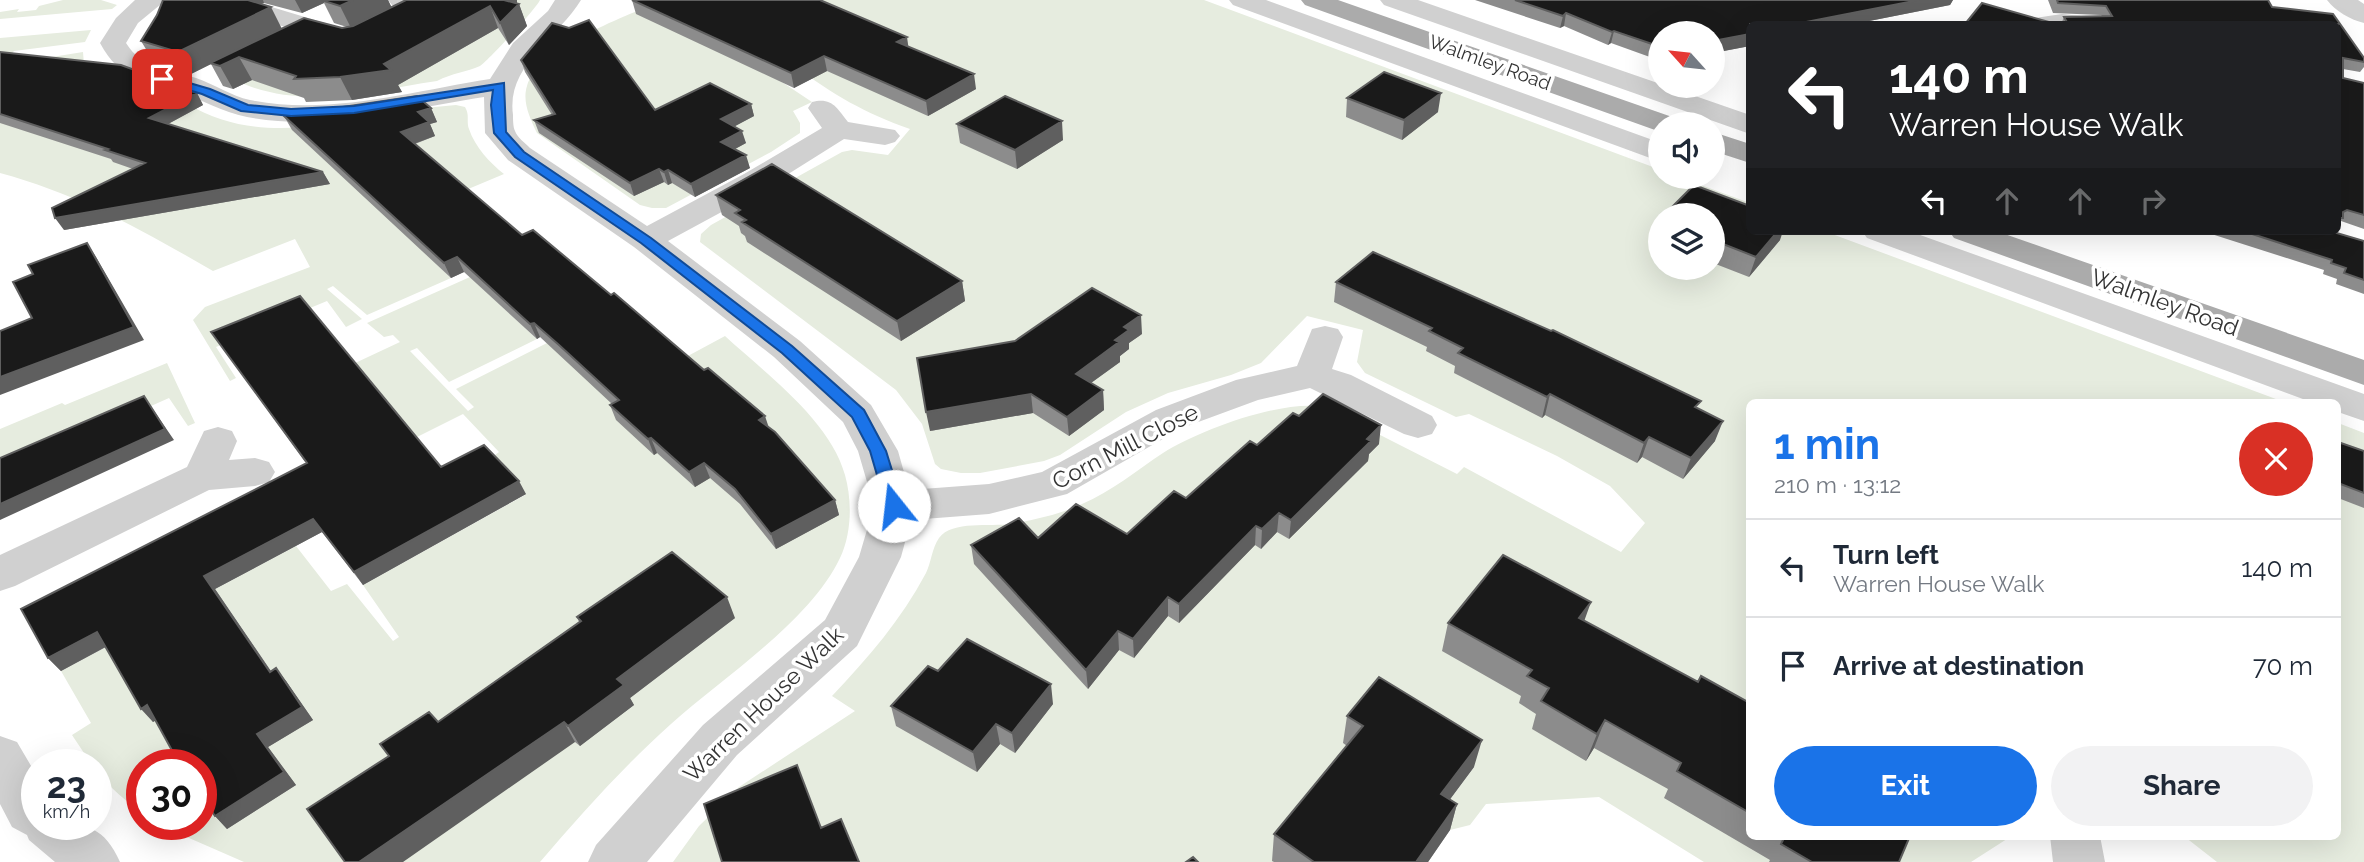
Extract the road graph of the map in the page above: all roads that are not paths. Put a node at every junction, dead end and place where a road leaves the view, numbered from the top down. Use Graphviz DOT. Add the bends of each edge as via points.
graph roads {
  1 [pos="153,0"];
  2 [pos="294,0"];
  3 [pos="401,0"];
  4 [pos="568,0"];
  5 [pos="1242,0"];
  6 [pos="1393,0"];
  7 [pos="2340,0"];
  8 [pos="1327,2"];
  9 [pos="335,10"];
  10 [pos="2364,15"];
  11 [pos="307,26"];
  12 [pos="280,44"];
  13 [pos="226,70"];
  14 [pos="500,86"];
  15 [pos="192,87"];
  16 [pos="1648,118"];
  17 [pos="1746,123"];
  18 [pos="1746,126"];
  19 [pos="885,136"];
  20 [pos="1648,148"];
  21 [pos="1725,149"];
  22 [pos="1889,235"];
  23 [pos="1976,235"];
  24 [pos="646,240"];
  25 [pos="1325,337"];
  26 [pos="2364,373"];
  27 [pos="1312,375"];
  28 [pos="2339,399"];
  29 [pos="2341,400"];
  30 [pos="2364,408"];
  31 [pos="1418,425"];
  32 [pos="255,472"];
  33 [pos="894,506"];
  34 [pos="0,574"];
  35 [pos="0,757"];
  36 [pos="21,795"];
  37 [pos="67,840"];
  38 [pos="2076,840"];
  39 [pos="94,862"];
  40 [pos="614,862"];
  41 [pos="2078,862"];
  1 -- 15 [label="street" via="135,10 113,43 121,60 142,74"];
  2 -- 11 [label="street" via="265,13"];
  3 -- 11 [label="street" via="422,6 353,40"];
  4 -- 14 [label="street" via="523,49"];
  5 -- 20 [label="street"];
  6 -- 17 [label="street"];
  7 -- 10 [label="street"];
  8 -- 16 [label="main road, Walmley Road"];
  9 -- 11 [label="street"];
  11 -- 12 [label="street"];
  13 -- 15 [label="street"];
  14 -- 15 [label="street" via="354,109 291,113 246,108"];
  14 -- 24 [label="street" via="500,133 519,154"];
  18 -- 21 [label="street"];
  19 -- 24 [label="street" via="830,119 755,181"];
  22 -- 28 [label="street"];
  23 -- 26 [label="main road, Walmley Road"];
  24 -- 33 [label="street" via="787,349 858,414 878,451"];
  25 -- 27 [label="street"];
  27 -- 31 [label="street"];
  27 -- 33 [label="street, Corn Mill Close" via="1249,389 1169,419 1054,484 989,499"];
  29 -- 30 [label="street"];
  32 -- 34 [label="street" via="210,458"];
  33 -- 40 [label="street, Warren House Walk" via="880,557 841,632 720,740"];
  35 -- 36 [label="street"];
  37 -- 39 [label="street"];
  38 -- 41 [label="street"];
}
